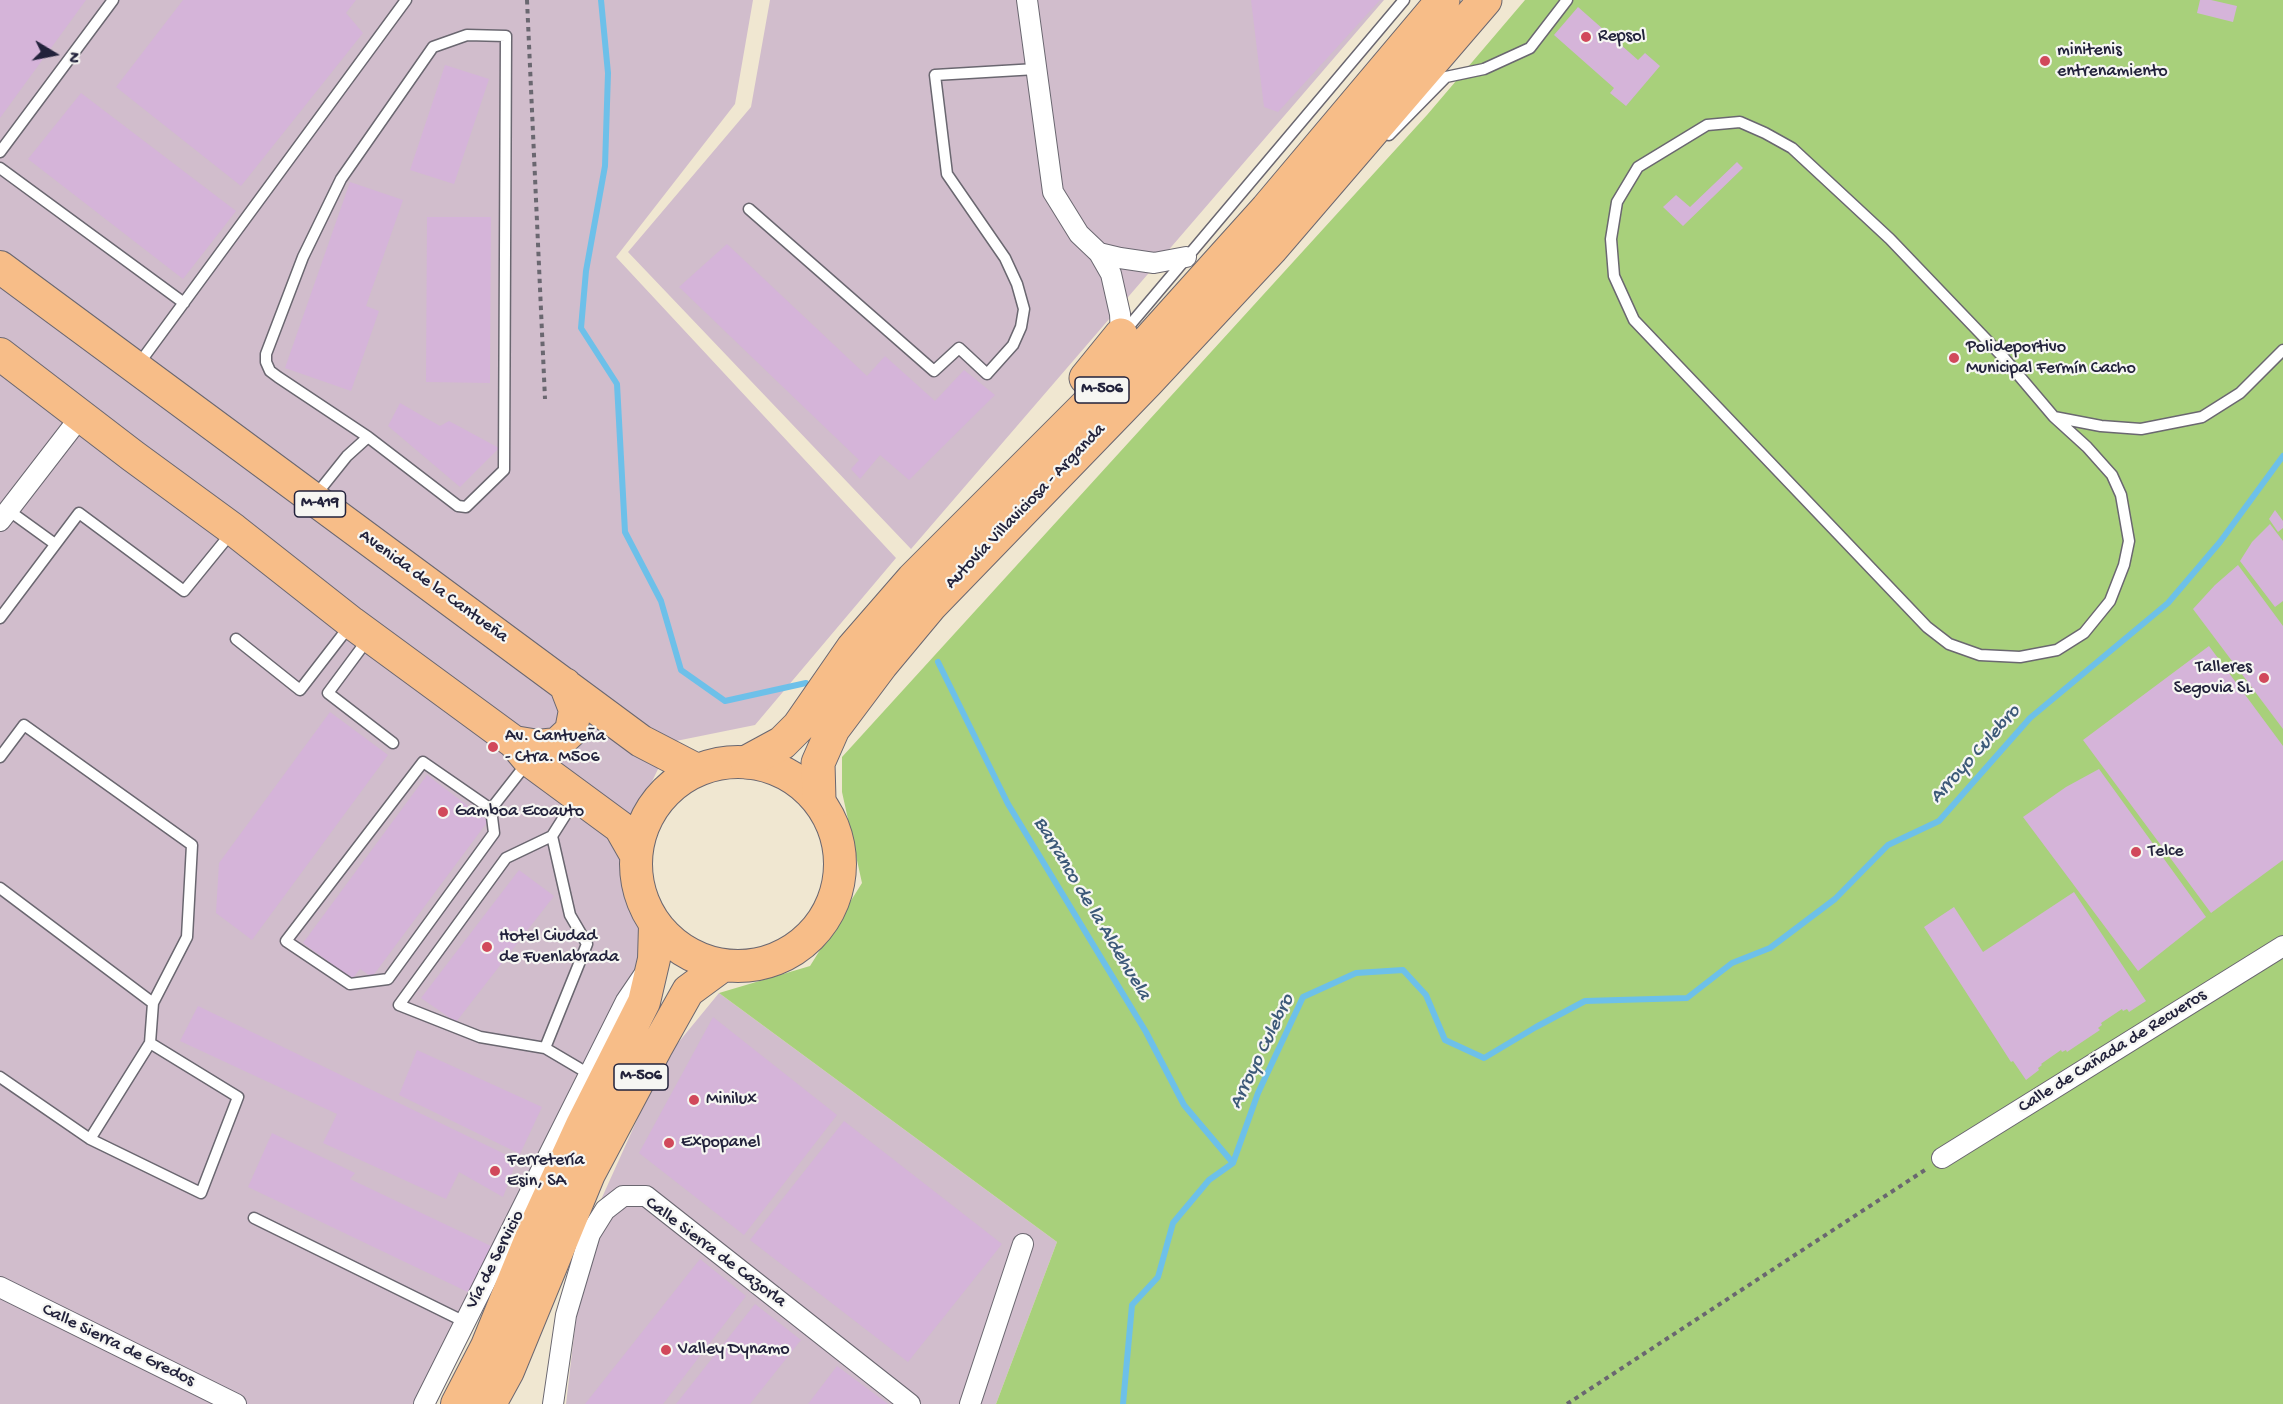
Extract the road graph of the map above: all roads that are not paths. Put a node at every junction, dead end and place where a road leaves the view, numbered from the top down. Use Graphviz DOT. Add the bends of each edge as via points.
graph roads {
  1 [pos="113,0"];
  2 [pos="406,0"];
  3 [pos="1027,0"];
  4 [pos="1404,0"];
  5 [pos="1443,0"];
  6 [pos="1485,0"];
  7 [pos="1567,0"];
  8 [pos="1036,69"];
  9 [pos="0,152"];
  10 [pos="0,168"];
  11 [pos="749,209"];
  12 [pos="1304,212"];
  13 [pos="1099,253"];
  14 [pos="1186,258"];
  15 [pos="0,267"];
  16 [pos="184,303"];
  17 [pos="1121,335"];
  18 [pos="2283,350"];
  19 [pos="0,354"];
  20 [pos="136,368"];
  21 [pos="81,416"];
  22 [pos="2054,417"];
  23 [pos="368,437"];
  24 [pos="313,498"];
  25 [pos="981,512"];
  26 [pos="4,516"];
  27 [pos="234,530"];
  28 [pos="55,544"];
  29 [pos="0,618"];
  30 [pos="361,630"];
  31 [pos="236,639"];
  32 [pos="565,684"];
  33 [pos="393,743"];
  34 [pos="521,751"];
  35 [pos="0,757"];
  36 [pos="747,762"];
  37 [pos="697,770"];
  38 [pos="577,795"];
  39 [pos="819,800"];
  40 [pos="491,809"];
  41 [pos="552,836"];
  42 [pos="636,855"];
  43 [pos="0,888"];
  44 [pos="655,925"];
  45 [pos="2283,946"];
  46 [pos="654,959"];
  47 [pos="722,966"];
  48 [pos="153,1003"];
  49 [pos="150,1043"];
  50 [pos="545,1048"];
  51 [pos="589,1074"];
  52 [pos="0,1077"];
  53 [pos="90,1139"];
  54 [pos="1942,1158"];
  55 [pos="579,1202"];
  56 [pos="254,1218"];
  57 [pos="1023,1244"];
  58 [pos="0,1287"];
  59 [pos="566,1315"];
  60 [pos="465,1322"];
  61 [pos="236,1404"];
  62 [pos="424,1404"];
  63 [pos="457,1404"];
  64 [pos="490,1404"];
  65 [pos="553,1404"];
  66 [pos="910,1404"];
  67 [pos="970,1404"];
  1 -- 9 [label="lane"];
  2 -- 16 [label="lane"];
  3 -- 8 [label="street"];
  4 -- 14 [label="lane"];
  5 -- 25 [label="highway, M-506" via="1267,209 1124,368"];
  6 -- 12 [label="highway, M-506"];
  7 -- 12 [label="lane" via="1530,48 1484,69 1446,76 1403,122"];
  8 -- 11 [label="lane" via="935,75 947,174 1005,258 1023,309 1013,345 987,374 959,348 934,371"];
  8 -- 13 [label="street" via="1053,192 1079,234"];
  10 -- 16 [label="lane"];
  12 -- 39 [label="highway, Autovía Villaviciosa - Arganda / M-506" via="1147,382 931,605 881,665 833,729 818,763"];
  13 -- 14 [label="street" via="1154,263"];
  13 -- 17 [label="street" via="1111,274"];
  14 -- 17 [label="lane"];
  15 -- 20 [label="main road, Avenida de la Cantueña / M-419"];
  16 -- 20 [label="lane"];
  17 -- 25 [label="highway" via="1004,468"];
  18 -- 22 [label="lane" via="2240,393 2202,417 2141,429"];
  19 -- 21 [label="main road"];
  20 -- 24 [label="main road, Avenida de la Cantueña / M-419"];
  21 -- 26 [label="street"];
  21 -- 27 [label="main road"];
  22 -- 22 [label="lane" via="2004,357 1890,239 1792,148 1765,133 1740,122 1707,125 1638,167 1617,202 1611,239 1614,276 1634,320 1927,627 1949,644 1980,655 2020,657 2057,650 2084,633 2110,601 2128,542 2121,495 2112,476"];
  23 -- 23 [label="lane" via="270,371 266,354 303,257 340,179 433,47 467,35 507,36 504,470 466,507 458,506"];
  23 -- 24 [label="lane"];
  24 -- 32 [label="main road, Avenida de la Cantueña / M-419"];
  25 -- 36 [label="highway, M-506" via="913,579 853,648 799,726 782,743"];
  26 -- 28 [label="lane"];
  27 -- 28 [label="lane" via="184,591 79,513"];
  27 -- 30 [label="main road"];
  28 -- 29 [label="lane"];
  30 -- 31 [label="lane" via="300,690"];
  30 -- 33 [label="lane" via="328,693"];
  30 -- 34 [label="main road"];
  32 -- 34 [label="main road" via="575,710 571,730 557,744"];
  32 -- 37 [label="main road, Avenida de la Cantueña / M-419" via="641,741"];
  34 -- 38 [label="main road"];
  34 -- 40 [label="lane"];
  35 -- 48 [label="lane" via="24,725 192,845 187,937"];
  36 -- 37 [label="main road, M-506" via="721,763"];
  36 -- 39 [label="main road, M-506" via="787,773"];
  37 -- 42 [label="main road, M-506" via="667,791 651,813"];
  38 -- 41 [label="lane"];
  38 -- 42 [label="main road" via="620,827"];
  39 -- 47 [label="main road, M-506" via="838,837 840,878 827,917 800,947 763,964"];
  40 -- 40 [label="lane" via="494,833 388,979 350,984 286,941 423,762"];
  41 -- 50 [label="lane" via="570,915 587,944"];
  41 -- 50 [label="lane" via="506,858 399,1005 480,1037"];
  42 -- 44 [label="main road, M-506" via="643,903"];
  43 -- 48 [label="lane"];
  44 -- 46 [label="main road, M-506"];
  44 -- 47 [label="main road, M-506" via="685,952"];
  45 -- 54 [label="street, Calle de Cañada de Recueros"];
  46 -- 51 [label="street, Vía de Servicio" via="626,1001"];
  46 -- 63 [label="main road, M-506" via="644,1002 582,1125 487,1346"];
  47 -- 55 [label="main road, M-506" via="688,991 589,1174"];
  48 -- 49 [label="lane"];
  49 -- 53 [label="lane"];
  49 -- 53 [label="lane" via="238,1097 201,1193"];
  50 -- 51 [label="lane"];
  51 -- 60 [label="street, Vía de Servicio"];
  52 -- 53 [label="lane"];
  55 -- 59 [label="lane"];
  55 -- 64 [label="main road, M-506" via="508,1371"];
  56 -- 60 [label="lane"];
  57 -- 67 [label="street"];
  58 -- 61 [label="street, Calle Sierra de Gredos"];
  59 -- 65 [label="street"];
  59 -- 66 [label="street, Calle Sierra de Cazorla" via="590,1234 605,1210 623,1196 646,1196"];
  60 -- 62 [label="street, Vía de Servicio"];
}
